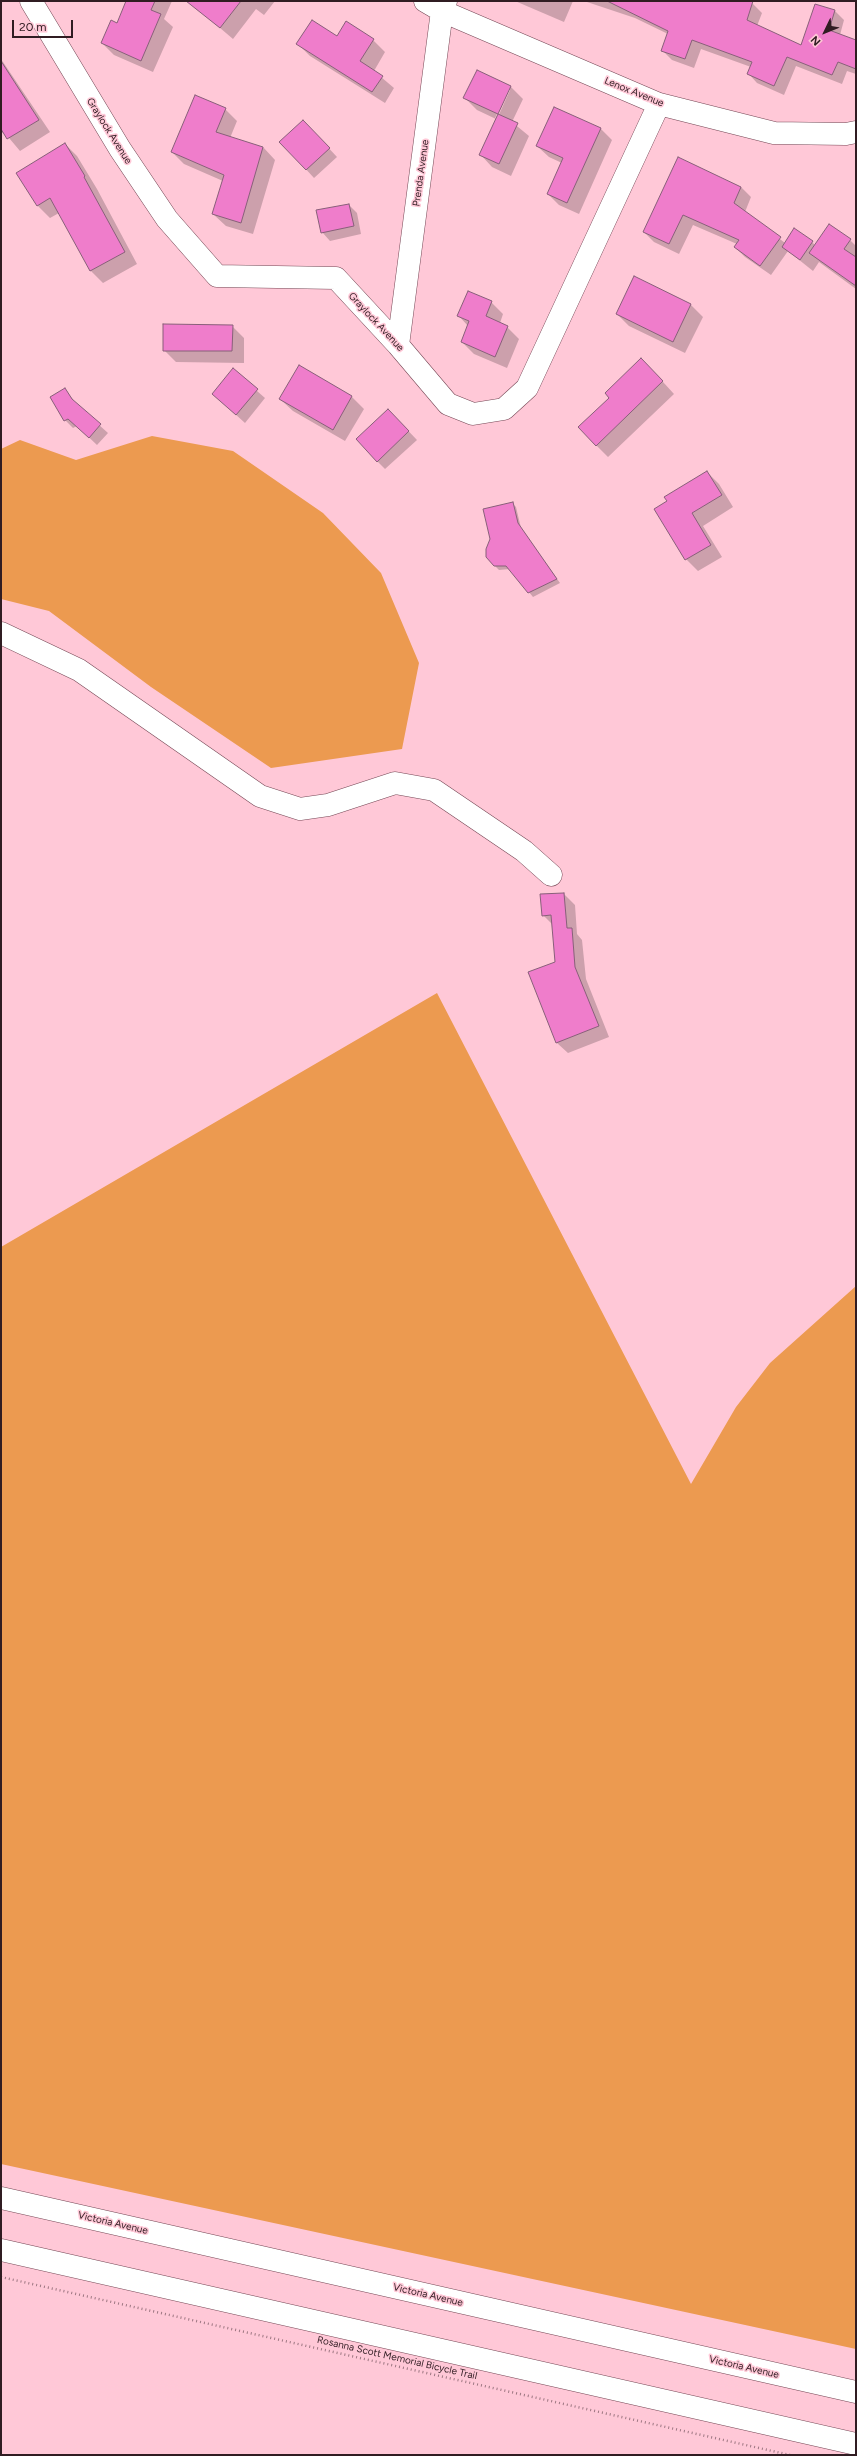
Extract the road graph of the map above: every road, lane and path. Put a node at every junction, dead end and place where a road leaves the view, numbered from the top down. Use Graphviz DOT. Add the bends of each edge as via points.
graph roads {
  1 [pos="31,1"];
  2 [pos="438,4"];
  3 [pos="659,104"];
  4 [pos="856,132"];
  5 [pos="398,345"];
  6 [pos="1,634"];
  7 [pos="551,875"];
  8 [pos="1,2198"];
  9 [pos="1,2250"];
  10 [pos="1,2277"];
  11 [pos="856,2392"];
  12 [pos="856,2444"];
  13 [pos="790,2455"];
  1 -- 5 [label="street, Graylock Avenue" via="120,149 167,219 217,276 336,278"];
  2 -- 3 [label="street, Lenox Avenue"];
  2 -- 5 [label="street, Prenda Avenue"];
  3 -- 4 [label="street, Lenox Avenue" via="774,133"];
  3 -- 5 [label="street, Graylock Avenue" via="527,388 504,409 473,414 448,404"];
  6 -- 7 [label="street" via="79,670 260,796 300,810 328,805 395,783 434,790 524,851"];
  8 -- 11 [label="street, Victoria Avenue"];
  9 -- 12 [label="street"];
  10 -- 13 [label="path, Rosanna Scott Memorial Bicycle Trail"];
}
